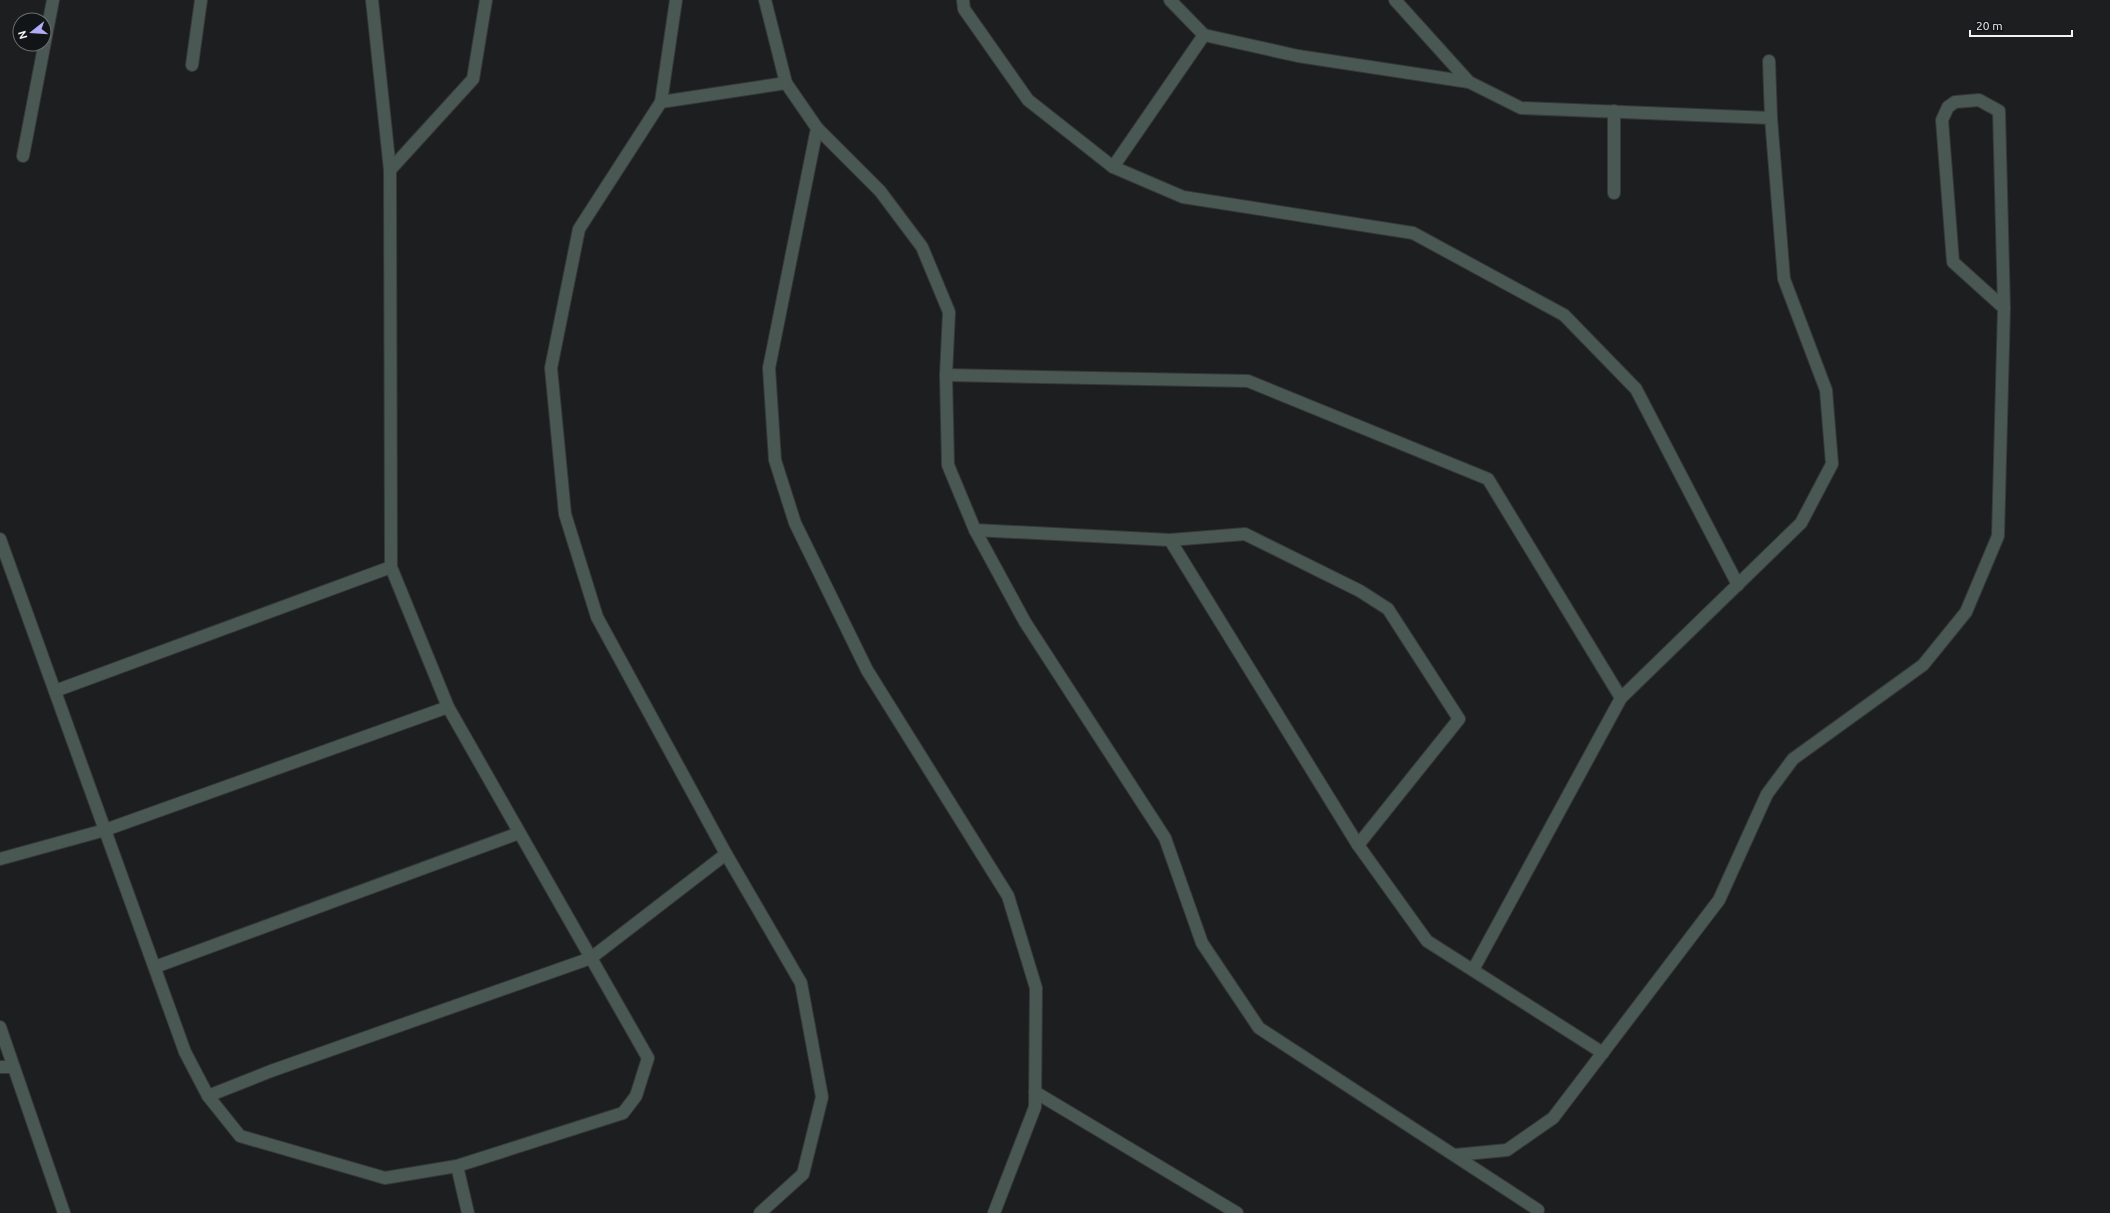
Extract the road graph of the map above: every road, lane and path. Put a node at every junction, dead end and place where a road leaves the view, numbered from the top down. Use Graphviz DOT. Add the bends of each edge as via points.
graph roads {
  1 [pos="53,0"];
  2 [pos="201,0"];
  3 [pos="372,0"];
  4 [pos="486,0"];
  5 [pos="676,0"];
  6 [pos="765,0"];
  7 [pos="963,0"];
  8 [pos="1170,0"];
  9 [pos="1395,0"];
  10 [pos="1204,35"];
  11 [pos="1769,61"];
  12 [pos="192,65"];
  13 [pos="1469,82"];
  14 [pos="786,83"];
  15 [pos="661,102"];
  16 [pos="1614,112"];
  17 [pos="1771,118"];
  18 [pos="816,128"];
  19 [pos="23,156"];
  20 [pos="1113,167"];
  21 [pos="390,170"];
  22 [pos="1614,193"];
  23 [pos="2004,308"];
  24 [pos="946,375"];
  25 [pos="975,530"];
  26 [pos="0,540"];
  27 [pos="1170,540"];
  28 [pos="391,567"];
  29 [pos="1738,585"];
  30 [pos="55,691"];
  31 [pos="1621,698"];
  32 [pos="448,707"];
  33 [pos="105,830"];
  34 [pos="519,832"];
  35 [pos="1358,845"];
  36 [pos="726,854"];
  37 [pos="0,859"];
  38 [pos="591,958"];
  39 [pos="155,967"];
  40 [pos="1473,970"];
  41 [pos="0,1027"];
  42 [pos="1603,1053"];
  43 [pos="0,1067"];
  44 [pos="14,1067"];
  45 [pos="1035,1092"];
  46 [pos="208,1096"];
  47 [pos="1455,1155"];
  48 [pos="457,1166"];
  49 [pos="1538,1210"];
  50 [pos="64,1213"];
  51 [pos="468,1213"];
  52 [pos="760,1213"];
  53 [pos="994,1213"];
  54 [pos="1237,1213"];
  1 -- 19 [label="street"];
  2 -- 12 [label="street"];
  3 -- 21 [label="street"];
  4 -- 21 [label="street" via="473,80"];
  5 -- 15 [label="street"];
  6 -- 14 [label="street"];
  7 -- 20 [label="street" via="964,9 1028,100"];
  8 -- 10 [label="street"];
  9 -- 13 [label="street"];
  10 -- 13 [label="street" via="1298,56"];
  10 -- 20 [label="street"];
  11 -- 17 [label="street"];
  13 -- 16 [label="street" via="1520,108"];
  14 -- 15 [label="street"];
  14 -- 18 [label="street"];
  15 -- 36 [label="street" via="580,228 551,368 565,514 597,617"];
  16 -- 17 [label="street"];
  16 -- 22 [label="street"];
  17 -- 29 [label="street" via="1784,279 1826,390 1832,464 1801,523"];
  18 -- 24 [label="street" via="880,191 922,246 949,312"];
  18 -- 45 [label="street" via="769,368 775,460 795,523 867,670 1008,896 1036,988"];
  20 -- 29 [label="street" via="1183,198 1413,233 1564,315 1636,390"];
  21 -- 28 [label="street"];
  23 -- 23 [label="street" via="1999,111 1979,100 1955,102 1948,107 1942,120 1953,262"];
  23 -- 42 [label="street" via="1998,536 1966,612 1923,665 1794,759 1767,794 1719,900"];
  24 -- 25 [label="street" via="948,465"];
  24 -- 31 [label="street" via="1248,381 1488,479"];
  25 -- 27 [label="street"];
  25 -- 47 [label="street" via="1025,622 1165,838 1202,943 1259,1028"];
  26 -- 30 [label="street"];
  27 -- 35 [label="street"];
  27 -- 35 [label="street" via="1245,534 1360,591 1388,608 1459,719"];
  28 -- 30 [label="street"];
  28 -- 32 [label="street"];
  29 -- 31 [label="street"];
  30 -- 33 [label="street"];
  31 -- 40 [label="street"];
  32 -- 33 [label="street"];
  32 -- 34 [label="street"];
  33 -- 37 [label="street"];
  33 -- 39 [label="street"];
  34 -- 38 [label="street"];
  34 -- 39 [label="street"];
  35 -- 40 [label="street" via="1427,941"];
  36 -- 38 [label="street"];
  36 -- 52 [label="street" via="801,984 822,1097 803,1174"];
  38 -- 46 [label="street" via="279,1068"];
  38 -- 48 [label="street" via="648,1058 636,1096 623,1113"];
  39 -- 46 [label="street" via="185,1052"];
  40 -- 42 [label="street"];
  41 -- 44 [label="street"];
  42 -- 47 [label="street" via="1553,1118 1507,1150"];
  43 -- 44 [label="street"];
  44 -- 50 [label="street"];
  45 -- 53 [label="street" via="1035,1107"];
  45 -- 54 [label="street"];
  46 -- 48 [label="street" via="240,1136 385,1178"];
  47 -- 49 [label="street"];
  48 -- 51 [label="street"];
}
